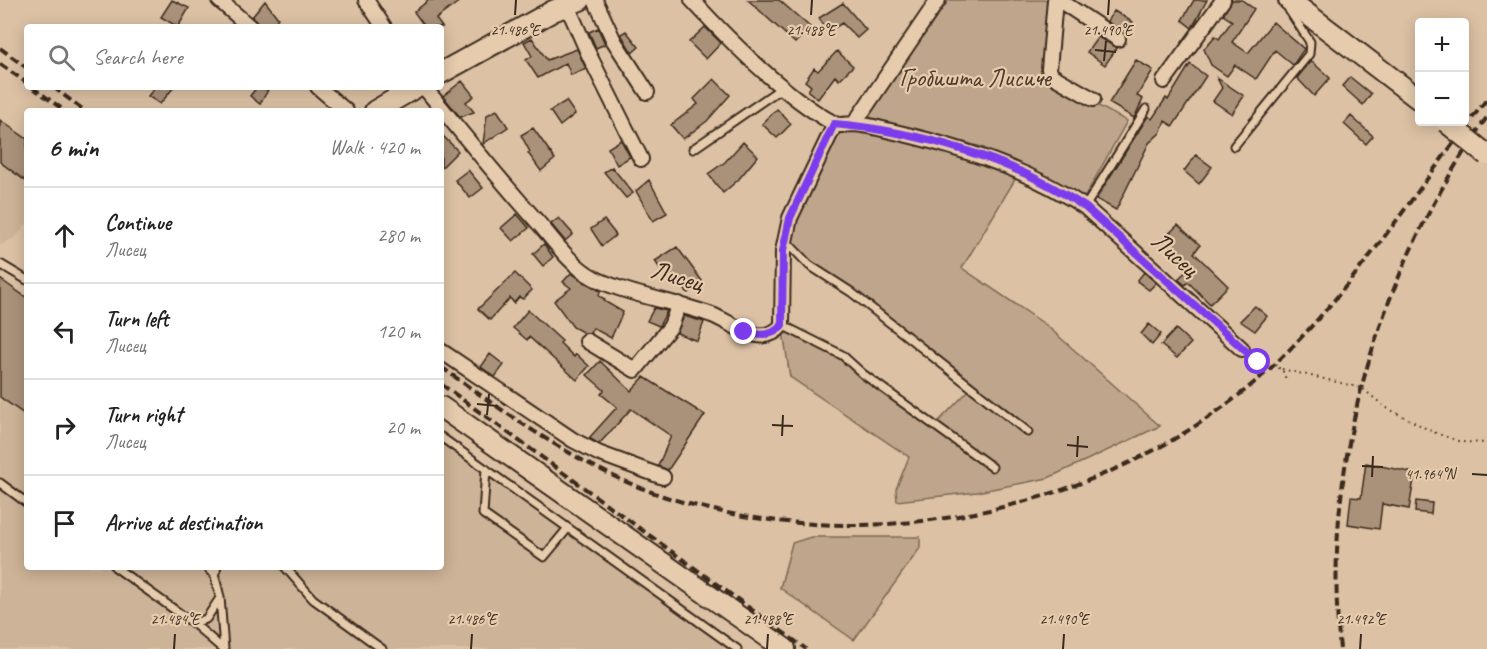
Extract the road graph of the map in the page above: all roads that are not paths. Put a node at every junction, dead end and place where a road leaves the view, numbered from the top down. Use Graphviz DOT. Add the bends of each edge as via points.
graph roads {
  1 [pos="219,0"];
  2 [pos="366,0"];
  3 [pos="595,0"];
  4 [pos="692,0"];
  5 [pos="938,0"];
  6 [pos="1057,0"];
  7 [pos="1223,0"];
  8 [pos="1283,0"];
  9 [pos="1289,0"];
  10 [pos="562,4"];
  11 [pos="247,24"];
  12 [pos="382,24"];
  13 [pos="1118,39"];
  14 [pos="444,71"];
  15 [pos="1164,81"];
  16 [pos="783,87"];
  17 [pos="322,90"];
  18 [pos="411,90"];
  19 [pos="426,90"];
  20 [pos="646,92"];
  21 [pos="1415,97"];
  22 [pos="1093,99"];
  23 [pos="342,108"];
  24 [pos="380,108"];
  25 [pos="441,108"];
  26 [pos="1146,109"];
  27 [pos="444,111"];
  28 [pos="834,124"];
  29 [pos="854,124"];
  30 [pos="1451,126"];
  31 [pos="1234,146"];
  32 [pos="693,149"];
  33 [pos="1487,155"];
  34 [pos="641,159"];
  35 [pos="1085,207"];
  36 [pos="785,240"];
  37 [pos="0,264"];
  38 [pos="24,278"];
  39 [pos="680,304"];
  40 [pos="782,325"];
  41 [pos="587,340"];
  42 [pos="1242,349"];
  43 [pos="444,353"];
  44 [pos="444,409"];
  45 [pos="1028,432"];
  46 [pos="444,439"];
  47 [pos="993,467"];
  48 [pos="486,469"];
  49 [pos="663,477"];
  50 [pos="0,483"];
  51 [pos="24,501"];
  52 [pos="568,528"];
  53 [pos="119,570"];
  54 [pos="213,570"];
  55 [pos="288,570"];
  56 [pos="220,597"];
  57 [pos="193,623"];
  58 [pos="734,648"];
  59 [pos="223,649"];
  60 [pos="382,649"];
  61 [pos="785,649"];
  1 -- 11 [label="street"];
  2 -- 12 [label="street"];
  3 -- 20 [label="street" via="614,41"];
  4 -- 16 [label="street"];
  5 -- 29 [label="street"];
  6 -- 13 [label="street"];
  6 -- 22 [label="street" via="1048,69 1051,75"];
  7 -- 15 [label="street"];
  8 -- 31 [label="lane" via="1310,42 1309,54"];
  9 -- 21 [label="street"];
  10 -- 14 [label="street"];
  10 -- 34 [label="street"];
  16 -- 28 [label="street"];
  16 -- 32 [label="lane"];
  17 -- 23 [label="street"];
  18 -- 24 [label="street"];
  19 -- 25 [label="street, Лисец"];
  26 -- 35 [label="lane"];
  27 -- 39 [label="street, Лисец" via="562,251 592,277"];
  28 -- 29 [label="street, Лисец"];
  28 -- 36 [label="street" via="800,194"];
  29 -- 35 [label="street, Лисец" via="976,155 1069,196"];
  30 -- 33 [label="street, bridge"];
  35 -- 42 [label="street, Лисец"];
  36 -- 40 [label="street"];
  36 -- 45 [label="lane" via="809,265 851,291"];
  37 -- 38 [label="lane"];
  39 -- 40 [label="street, Лисец" via="750,334 768,334"];
  39 -- 41 [label="street" via="671,326 635,370"];
  40 -- 47 [label="lane" via="842,355"];
  43 -- 49 [label="street" via="573,440"];
  44 -- 61 [label="street"];
  46 -- 48 [label="lane"];
  48 -- 52 [label="lane"];
  48 -- 52 [label="lane" via="483,514 544,557"];
  50 -- 51 [label="lane"];
  52 -- 58 [label="lane"];
  53 -- 57 [label="lane"];
  54 -- 56 [label="lane"];
  55 -- 60 [label="lane" via="314,599"];
  56 -- 57 [label="lane" via="206,619"];
  56 -- 59 [label="lane"];
  57 -- 59 [label="lane"];
}
